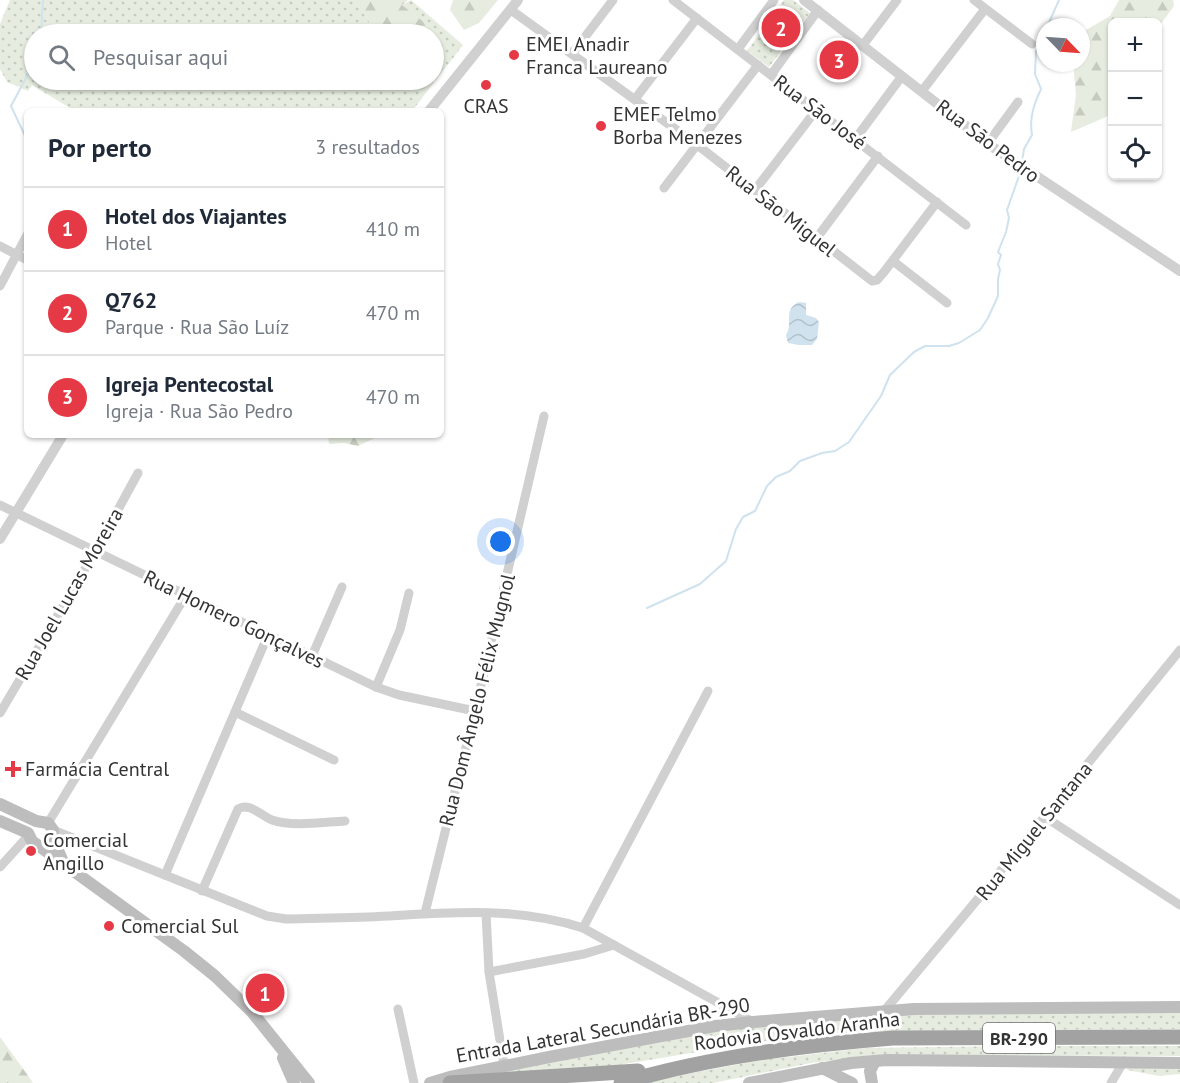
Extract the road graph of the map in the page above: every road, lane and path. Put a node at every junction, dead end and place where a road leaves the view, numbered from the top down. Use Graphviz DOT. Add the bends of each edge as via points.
graph roads {
  1 [pos="518,0"];
  2 [pos="613,0"];
  3 [pos="673,0"];
  4 [pos="774,0"];
  5 [pos="804,0"];
  6 [pos="897,0"];
  7 [pos="974,0"];
  8 [pos="985,9"];
  9 [pos="511,10"];
  10 [pos="818,10"];
  11 [pos="696,18"];
  12 [pos="1032,44"];
  13 [pos="863,45"];
  14 [pos="738,49"];
  15 [pos="572,54"];
  16 [pos="758,65"];
  17 [pos="771,75"];
  18 [pos="902,76"];
  19 [pos="922,91"];
  20 [pos="635,99"];
  21 [pos="1018,102"];
  22 [pos="431,108"];
  23 [pos="817,109"];
  24 [pos="856,138"];
  25 [pos="988,143"];
  26 [pos="696,144"];
  27 [pos="878,156"];
  28 [pos="663,188"];
  29 [pos="755,190"];
  30 [pos="937,202"];
  31 [pos="966,225"];
  32 [pos="816,238"];
  33 [pos="24,241"];
  34 [pos="0,246"];
  35 [pos="17,255"];
  36 [pos="24,258"];
  37 [pos="893,261"];
  38 [pos="1180,271"];
  39 [pos="0,286"];
  40 [pos="947,303"];
  41 [pos="544,416"];
  42 [pos="61,438"];
  43 [pos="138,473"];
  44 [pos="0,505"];
  45 [pos="15,513"];
  46 [pos="0,539"];
  47 [pos="95,552"];
  48 [pos="342,587"];
  49 [pos="409,593"];
  50 [pos="186,595"];
  51 [pos="268,635"];
  52 [pos="1180,650"];
  53 [pos="312,656"];
  54 [pos="376,687"];
  55 [pos="708,690"];
  56 [pos="475,711"];
  57 [pos="235,712"];
  58 [pos="0,713"];
  59 [pos="334,760"];
  60 [pos="0,804"];
  61 [pos="1045,817"];
  62 [pos="0,821"];
  63 [pos="345,821"];
  64 [pos="47,827"];
  65 [pos="28,834"];
  66 [pos="38,844"];
  67 [pos="64,865"];
  68 [pos="0,867"];
  69 [pos="165,875"];
  70 [pos="202,891"];
  71 [pos="1180,904"];
  72 [pos="425,913"];
  73 [pos="486,913"];
  74 [pos="584,928"];
  75 [pos="614,945"];
  76 [pos="489,972"];
  77 [pos="715,1001"];
  78 [pos="1180,1007"];
  79 [pos="398,1009"];
  80 [pos="885,1010"];
  81 [pos="753,1022"];
  82 [pos="716,1026"];
  83 [pos="1180,1037"];
  84 [pos="279,1046"];
  85 [pos="875,1061"];
  86 [pos="1124,1061"];
  87 [pos="1180,1063"];
  88 [pos="504,1065"];
  89 [pos="671,1068"];
  90 [pos="822,1068"];
  91 [pos="1113,1082"];
  92 [pos="294,1083"];
  93 [pos="309,1083"];
  94 [pos="414,1083"];
  95 [pos="430,1083"];
  96 [pos="450,1083"];
  97 [pos="621,1083"];
  98 [pos="749,1083"];
  99 [pos="852,1083"];
  100 [pos="872,1083"];
  1 -- 9 [label="street"];
  2 -- 15 [label="street"];
  3 -- 11 [label="street, Rua São José"];
  4 -- 14 [label="street"];
  5 -- 10 [label="street, Rua São Pedro"];
  6 -- 13 [label="street"];
  7 -- 8 [label="street"];
  8 -- 12 [label="street"];
  8 -- 19 [label="street"];
  9 -- 15 [label="street, Rua São Miguel"];
  9 -- 22 [label="street"];
  10 -- 13 [label="street, Rua São Pedro"];
  10 -- 17 [label="street"];
  11 -- 14 [label="street, Rua São José"];
  11 -- 20 [label="street"];
  13 -- 18 [label="street, Rua São Pedro"];
  14 -- 16 [label="street, Rua São José"];
  15 -- 20 [label="street, Rua São Miguel"];
  16 -- 17 [label="street, Rua São José"];
  16 -- 26 [label="street"];
  17 -- 23 [label="street, Rua São José"];
  18 -- 19 [label="street, Rua São Pedro"];
  18 -- 24 [label="street"];
  19 -- 25 [label="street, Rua São Pedro"];
  20 -- 26 [label="street, Rua São Miguel"];
  21 -- 25 [label="street"];
  23 -- 24 [label="street, Rua São José"];
  23 -- 29 [label="street"];
  24 -- 27 [label="street, Rua São José"];
  25 -- 38 [label="street, Rua São Pedro"];
  26 -- 28 [label="street"];
  26 -- 29 [label="street, Rua São Miguel"];
  27 -- 30 [label="street, Rua São José"];
  27 -- 32 [label="street"];
  29 -- 32 [label="street, Rua São Miguel"];
  30 -- 31 [label="street, Rua São José"];
  30 -- 37 [label="street"];
  32 -- 37 [label="street, Rua São Miguel" via="872,281"];
  33 -- 35 [label="street"];
  34 -- 35 [label="street"];
  35 -- 36 [label="street"];
  35 -- 39 [label="street"];
  37 -- 40 [label="street"];
  41 -- 56 [label="street, Rua Dom Ângelo Félix Mugnol"];
  42 -- 45 [label="street"];
  43 -- 47 [label="street, Rua Joel Lucas Moreira"];
  44 -- 45 [label="street, Rua Homero Gonçalves"];
  45 -- 46 [label="street"];
  45 -- 47 [label="street, Rua Homero Gonçalves"];
  47 -- 50 [label="street, Rua Homero Gonçalves"];
  47 -- 58 [label="street, Rua Joel Lucas Moreira"];
  48 -- 53 [label="street"];
  49 -- 54 [label="street" via="400,630"];
  50 -- 51 [label="street, Rua Homero Gonçalves"];
  50 -- 64 [label="street"];
  51 -- 53 [label="street, Rua Homero Gonçalves"];
  51 -- 57 [label="street"];
  52 -- 61 [label="street, Rua Miguel Santana"];
  53 -- 54 [label="street, Rua Homero Gonçalves"];
  54 -- 56 [label="street, Rua Homero Gonçalves"];
  55 -- 74 [label="street"];
  56 -- 72 [label="street, Rua Dom Ângelo Félix Mugnol"];
  57 -- 59 [label="street"];
  57 -- 69 [label="street"];
  60 -- 64 [label="main road"];
  61 -- 71 [label="street"];
  61 -- 80 [label="street, Rua Miguel Santana"];
  62 -- 65 [label="main road"];
  63 -- 70 [label="street" via="283,822 241,806"];
  64 -- 65 [label="main road" via="31,825"];
  64 -- 66 [label="main road" via="46,843"];
  64 -- 67 [label="main road"];
  64 -- 69 [label="street"];
  65 -- 66 [label="main road"];
  65 -- 68 [label="street"];
  66 -- 67 [label="main road"];
  67 -- 84 [label="main road" via="215,976 252,1012"];
  69 -- 70 [label="street"];
  70 -- 72 [label="street" via="267,916 286,919"];
  72 -- 73 [label="street"];
  73 -- 74 [label="street" via="544,917"];
  73 -- 76 [label="street"];
  74 -- 75 [label="street"];
  75 -- 76 [label="street"];
  75 -- 77 [label="street"];
  76 -- 88 [label="street"];
  77 -- 81 [label="street"];
  77 -- 82 [label="street" via="721,1012"];
  78 -- 80 [label="main road, Entrada Lateral Secundária BR-290"];
  79 -- 94 [label="street"];
  80 -- 81 [label="main road, Entrada Lateral Secundária BR-290"];
  81 -- 82 [label="main road, Entrada Lateral Secundária BR-290"];
  82 -- 88 [label="main road, Entrada Lateral Secundária BR-290"];
  83 -- 89 [label="highway, Rodovia Osvaldo Aranha / BR-290" via="893,1038 737,1055"];
  84 -- 92 [label="main road"];
  84 -- 93 [label="main road"];
  85 -- 86 [label="main road"];
  85 -- 90 [label="main road"];
  85 -- 100 [label="main road" via="870,1071"];
  86 -- 87 [label="main road"];
  86 -- 91 [label="street"];
  88 -- 95 [label="main road, Entrada Lateral Secundária BR-290"];
  89 -- 96 [label="highway, Rodovia Osvaldo Aranha / BR-290"];
  89 -- 97 [label="highway, Rodovia Osvaldo Aranha / BR-290"];
  90 -- 98 [label="main road"];
  90 -- 99 [label="main road"];
}
